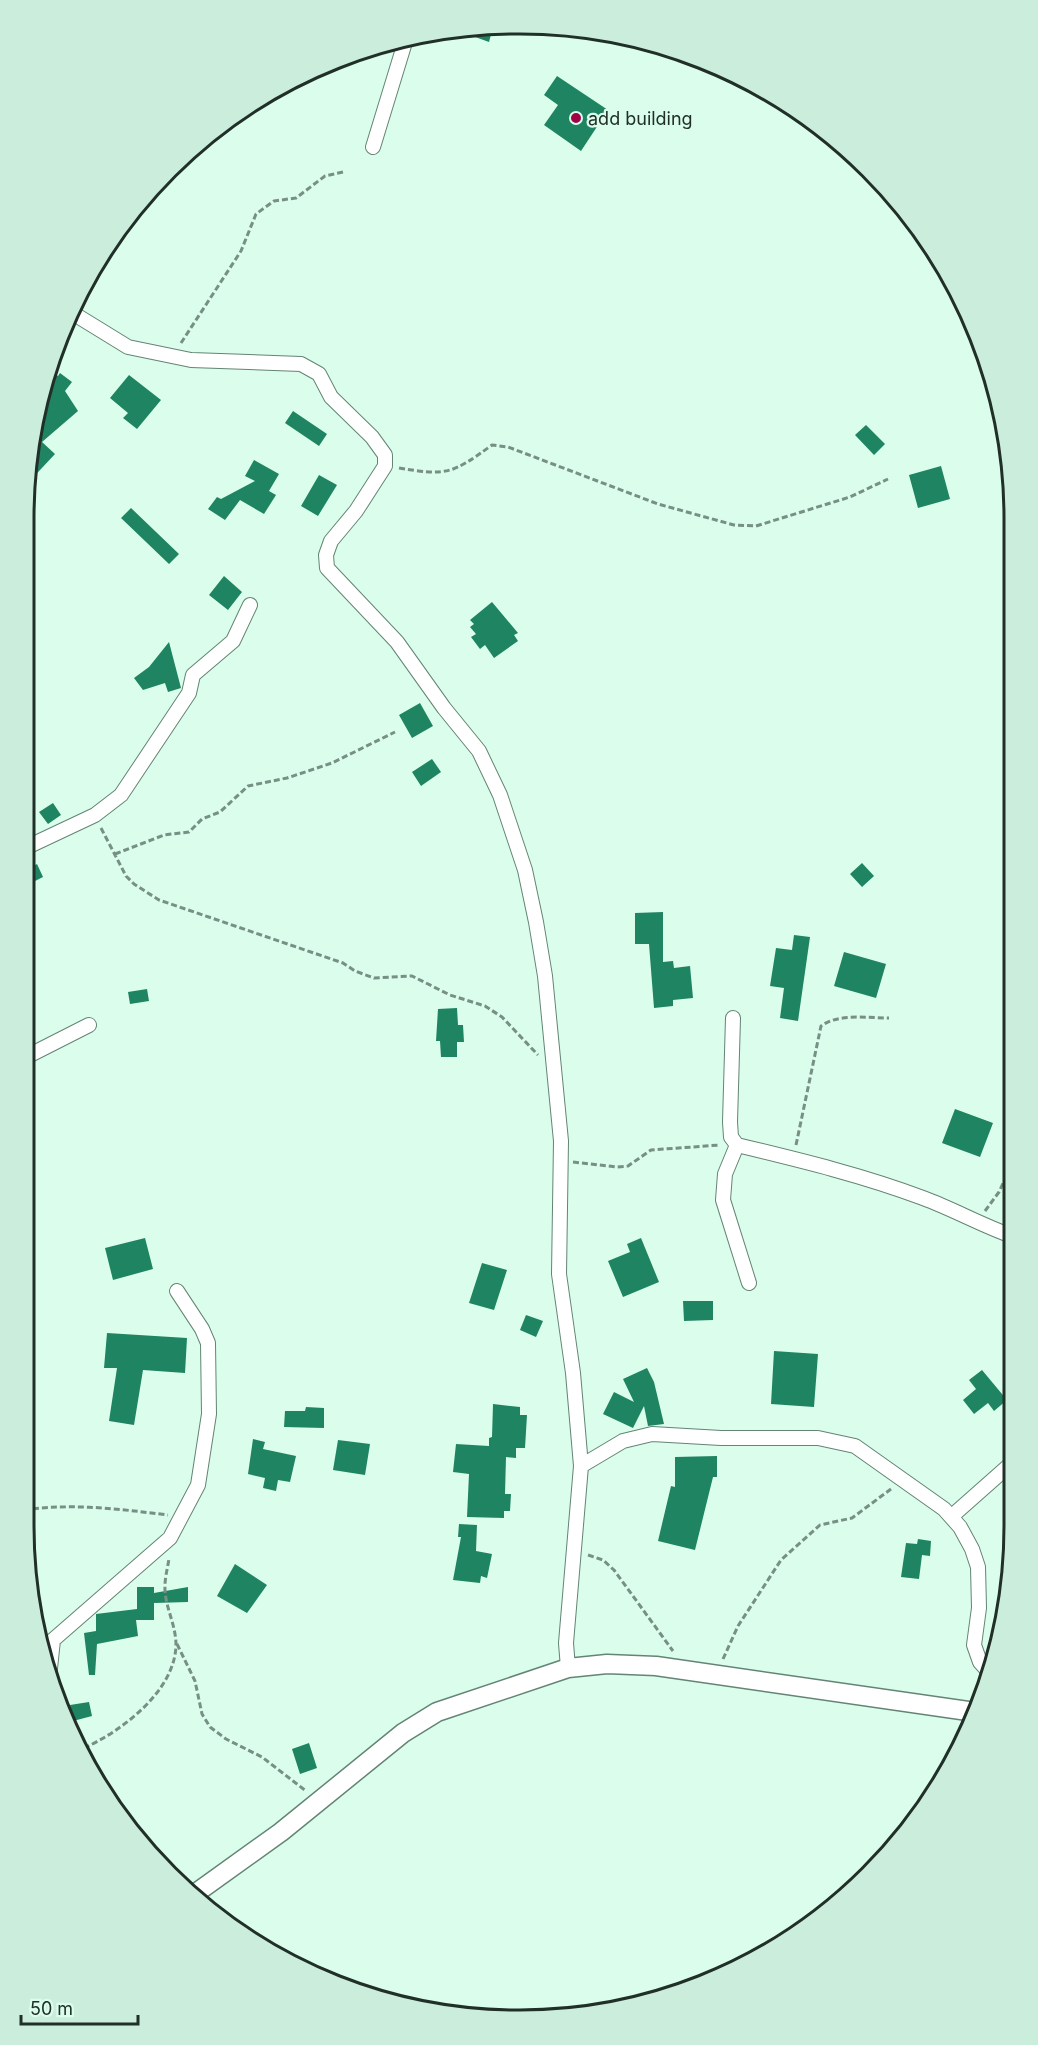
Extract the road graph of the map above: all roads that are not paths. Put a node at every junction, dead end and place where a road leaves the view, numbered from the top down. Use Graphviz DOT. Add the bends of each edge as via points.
graph roads {
  1 [pos="403,49"];
  2 [pos="373,147"];
  3 [pos="79,317"];
  4 [pos="250,605"];
  5 [pos="34,844"];
  6 [pos="733,1018"];
  7 [pos="89,1025"];
  8 [pos="34,1053"];
  9 [pos="737,1144"];
  10 [pos="1004,1233"];
  11 [pos="749,1283"];
  12 [pos="177,1291"];
  13 [pos="581,1466"];
  14 [pos="1004,1470"];
  15 [pos="952,1516"];
  16 [pos="52,1653"];
  17 [pos="983,1665"];
  18 [pos="568,1668"];
  19 [pos="967,1711"];
  20 [pos="200,1890"];
  1 -- 2 [label="street"];
  3 -- 13 [label="street" via="128,347 191,360 301,364 320,374 331,397 385,455 385,466 331,541 327,568 398,642 479,751 500,795 525,870 545,976 561,1141 558,1274 573,1373"];
  4 -- 5 [label="street" via="233,641 194,675 189,693 126,790 95,815"];
  6 -- 9 [label="street" via="730,1122 731,1137"];
  7 -- 8 [label="street"];
  9 -- 10 [label="street" via="850,1173 925,1198"];
  9 -- 11 [label="street" via="725,1174 723,1200"];
  12 -- 16 [label="street" via="205,1336 210,1383 198,1485 170,1538 53,1640"];
  13 -- 15 [label="street" via="623,1441 652,1434 818,1438 855,1446"];
  13 -- 18 [label="street" via="566,1643"];
  14 -- 15 [label="street"];
  15 -- 17 [label="street" via="978,1567 979,1608 974,1645"];
  18 -- 19 [label="street" via="607,1664 686,1670"];
  18 -- 20 [label="street" via="437,1712 403,1733 320,1802"];
}
